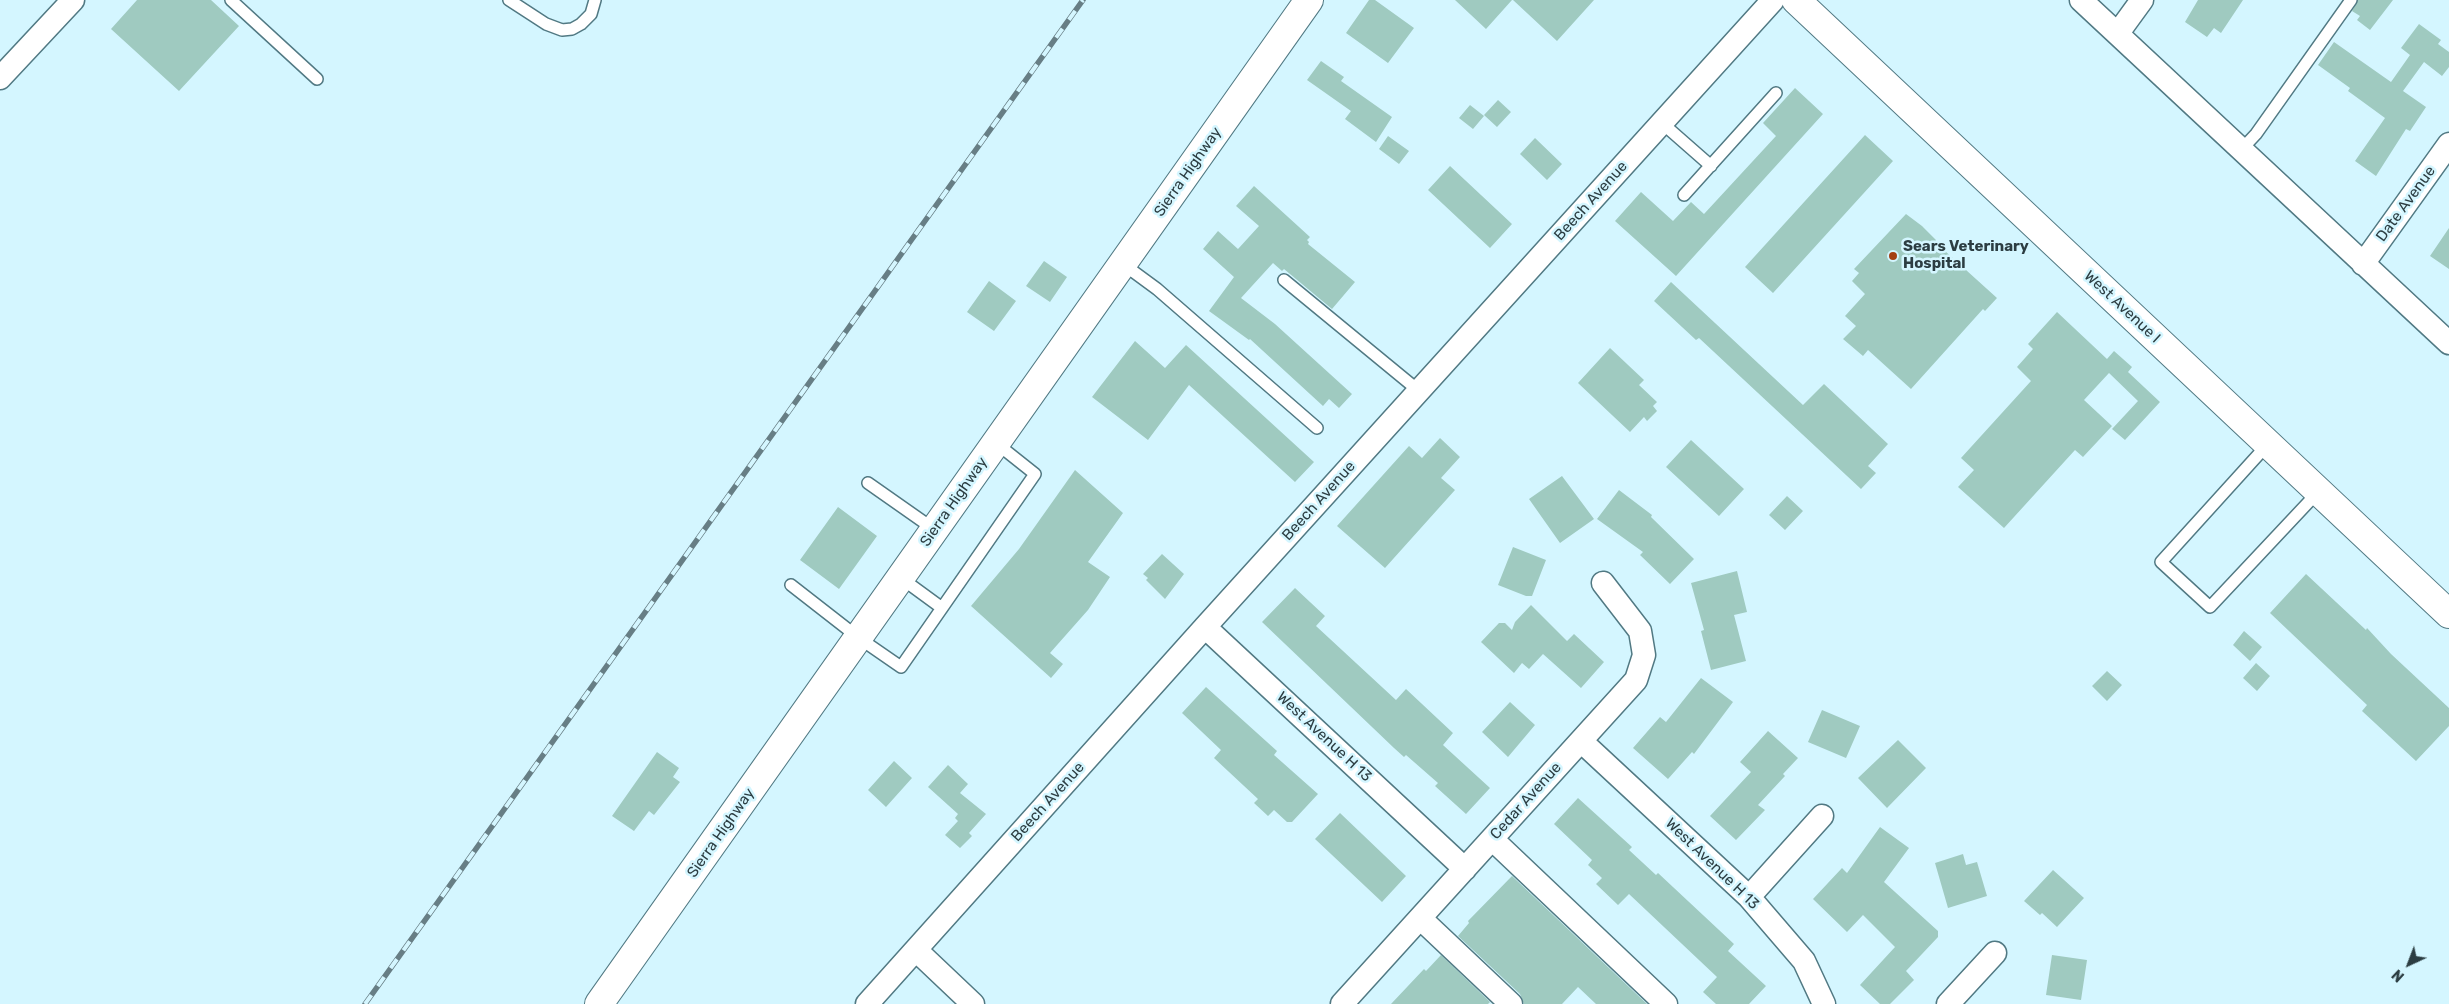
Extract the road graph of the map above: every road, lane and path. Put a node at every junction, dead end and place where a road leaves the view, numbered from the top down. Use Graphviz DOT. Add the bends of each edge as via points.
graph roads {
  1 [pos="73,0"];
  2 [pos="231,0"];
  3 [pos="509,0"];
  4 [pos="595,0"];
  5 [pos="1309,0"];
  6 [pos="1773,0"];
  7 [pos="1796,0"];
  8 [pos="2081,0"];
  9 [pos="2142,0"];
  10 [pos="2351,0"];
  11 [pos="2118,34"];
  12 [pos="0,78"];
  13 [pos="317,79"];
  14 [pos="1776,93"];
  15 [pos="1662,123"];
  16 [pos="2449,144"];
  17 [pos="2241,150"];
  18 [pos="1711,166"];
  19 [pos="1684,196"];
  20 [pos="1123,264"];
  21 [pos="2363,264"];
  22 [pos="1284,280"];
  23 [pos="2449,343"];
  24 [pos="1420,391"];
  25 [pos="1317,428"];
  26 [pos="996,442"];
  27 [pos="2268,444"];
  28 [pos="868,483"];
  29 [pos="2319,491"];
  30 [pos="935,530"];
  31 [pos="901,578"];
  32 [pos="1603,583"];
  33 [pos="791,586"];
  34 [pos="942,608"];
  35 [pos="2449,614"];
  36 [pos="1205,627"];
  37 [pos="859,638"];
  38 [pos="1580,741"];
  39 [pos="1822,816"];
  40 [pos="1492,839"];
  41 [pos="1465,868"];
  42 [pos="1749,897"];
  43 [pos="1420,918"];
  44 [pos="916,950"];
  45 [pos="1995,953"];
  46 [pos="1347,1002"];
  47 [pos="599,1004"];
  48 [pos="867,1004"];
  49 [pos="973,1004"];
  50 [pos="1511,1004"];
  51 [pos="1666,1004"];
  52 [pos="1824,1004"];
  53 [pos="1948,1004"];
  1 -- 12 [label="street"];
  2 -- 13 [label="lane"];
  3 -- 4 [label="lane" via="546,24 562,30 581,24 591,14"];
  5 -- 20 [label="main road, Sierra Highway"];
  6 -- 15 [label="street, Beech Avenue"];
  7 -- 27 [label="main road, West Avenue I"];
  8 -- 11 [label="street"];
  9 -- 11 [label="street"];
  10 -- 17 [label="lane" via="2256,134"];
  11 -- 17 [label="street"];
  14 -- 18 [label="lane"];
  15 -- 18 [label="lane"];
  15 -- 24 [label="street, Beech Avenue"];
  16 -- 21 [label="street, Date Avenue"];
  17 -- 21 [label="street"];
  18 -- 19 [label="lane"];
  20 -- 25 [label="lane" via="1157,289"];
  20 -- 26 [label="main road, Sierra Highway"];
  21 -- 23 [label="street"];
  22 -- 24 [label="lane"];
  24 -- 36 [label="street, Beech Avenue"];
  26 -- 30 [label="main road, Sierra Highway"];
  26 -- 34 [label="lane" via="1035,474"];
  27 -- 29 [label="main road, West Avenue I"];
  27 -- 29 [label="lane" via="2161,562 2189,588 2210,607"];
  28 -- 30 [label="lane"];
  29 -- 35 [label="main road, West Avenue I"];
  30 -- 31 [label="main road, Sierra Highway"];
  31 -- 34 [label="lane"];
  31 -- 37 [label="main road, Sierra Highway"];
  32 -- 38 [label="street, Cedar Avenue" via="1640,631 1644,655 1636,680"];
  33 -- 37 [label="lane"];
  34 -- 37 [label="lane" via="901,667"];
  36 -- 41 [label="street, West Avenue H 13"];
  36 -- 44 [label="street, Beech Avenue"];
  37 -- 47 [label="main road, Sierra Highway"];
  38 -- 40 [label="street, Cedar Avenue"];
  38 -- 42 [label="street, West Avenue H 13"];
  39 -- 42 [label="street"];
  40 -- 41 [label="street, Cedar Avenue"];
  40 -- 51 [label="street"];
  41 -- 43 [label="street, Cedar Avenue"];
  42 -- 52 [label="street, West Avenue H 13" via="1804,961"];
  43 -- 46 [label="street, Cedar Avenue"];
  43 -- 50 [label="street"];
  44 -- 48 [label="street, Beech Avenue"];
  44 -- 49 [label="street"];
  45 -- 53 [label="street"];
}
